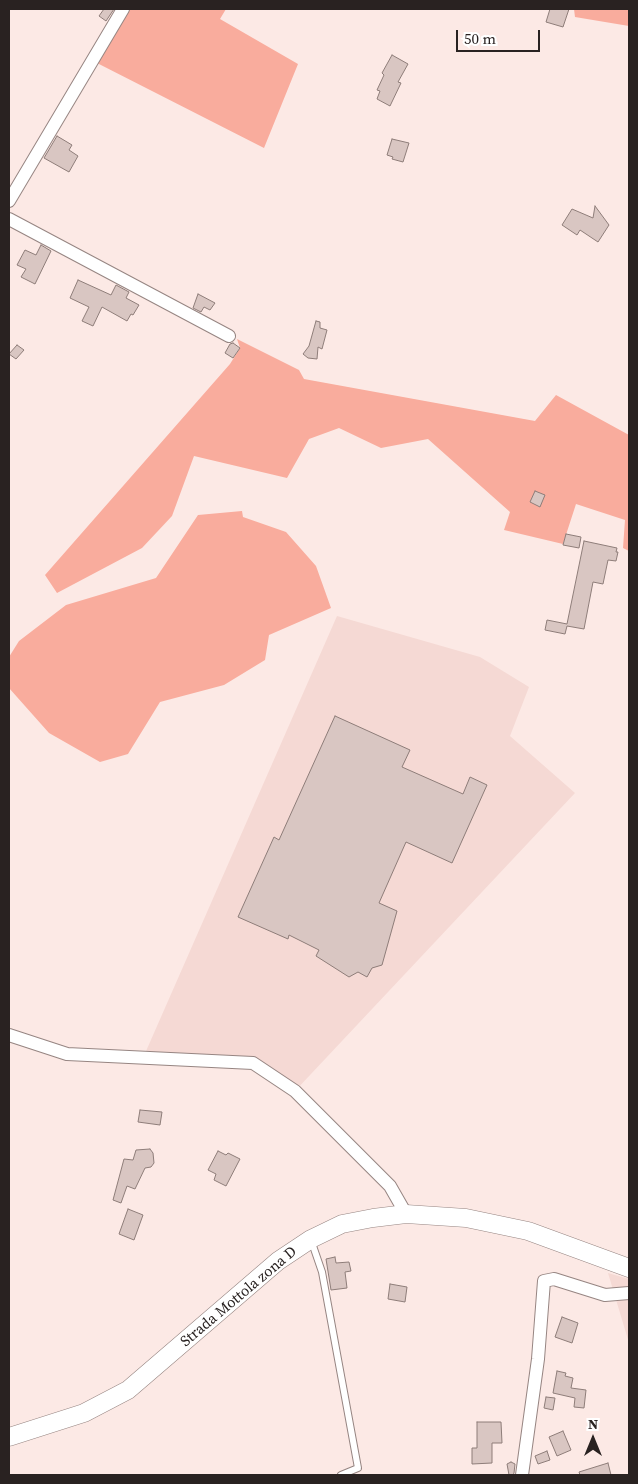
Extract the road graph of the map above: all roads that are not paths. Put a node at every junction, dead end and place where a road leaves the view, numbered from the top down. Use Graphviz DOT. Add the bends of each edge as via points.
graph roads {
  1 [pos="123,9"];
  2 [pos="9,201"];
  3 [pos="9,219"];
  4 [pos="229,336"];
  5 [pos="9,1035"];
  6 [pos="406,1214"];
  7 [pos="311,1239"];
  8 [pos="629,1268"];
  9 [pos="629,1293"];
  10 [pos="9,1437"];
  11 [pos="341,1475"];
  12 [pos="522,1475"];
  1 -- 2 [label="street"];
  3 -- 4 [label="street"];
  5 -- 6 [label="street" via="67,1054 253,1063 295,1091 390,1186"];
  6 -- 7 [label="main road, Strada Mottola zona D" via="342,1224"];
  6 -- 8 [label="main road, Strada Mottola zona D" via="466,1218 528,1231"];
  7 -- 10 [label="main road, Strada Mottola zona D" via="278,1261 128,1390 84,1413"];
  7 -- 11 [label="lane" via="322,1272 358,1468"];
  9 -- 12 [label="street" via="605,1295 554,1279 544,1281 538,1360"];
}
